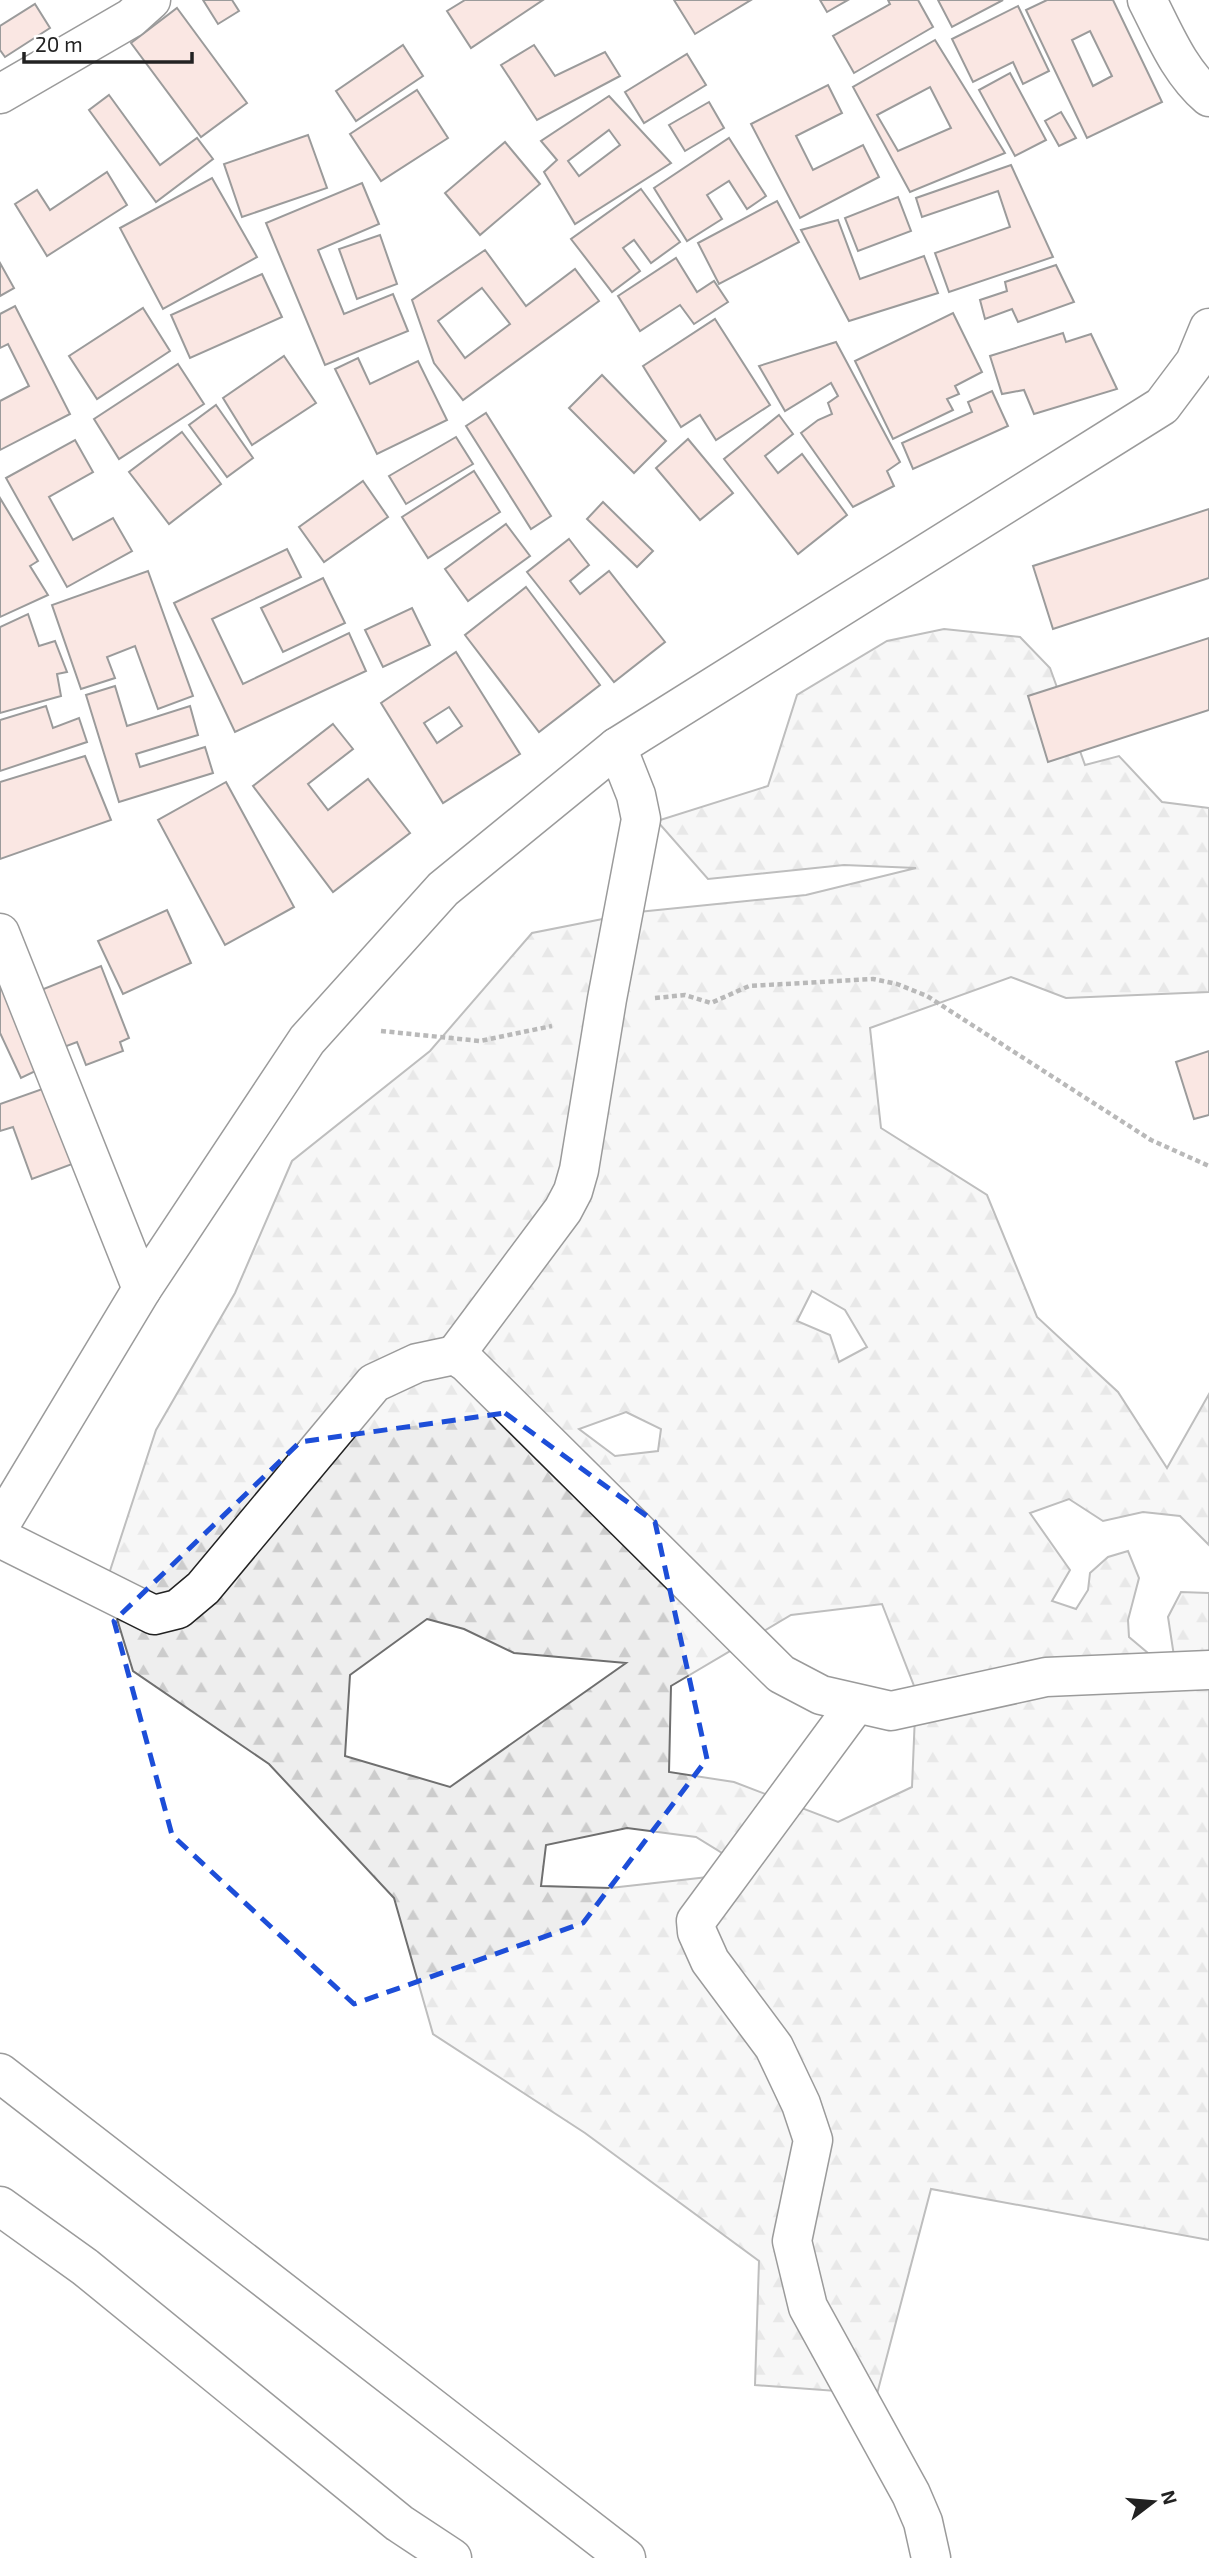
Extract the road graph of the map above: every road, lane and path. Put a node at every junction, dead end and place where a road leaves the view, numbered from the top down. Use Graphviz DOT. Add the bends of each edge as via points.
graph roads {
  1 [pos="151,0"];
  2 [pos="1147,0"];
  3 [pos="0,94"];
  4 [pos="1209,97"];
  5 [pos="1204,351"];
  6 [pos="617,747"];
  7 [pos="0,933"];
  8 [pos="607,999"];
  9 [pos="307,1040"];
  10 [pos="1209,1167"];
  11 [pos="142,1289"];
  12 [pos="455,1355"];
  13 [pos="0,1525"];
  14 [pos="0,1538"];
  15 [pos="1209,1670"];
  16 [pos="856,1704"];
  17 [pos="0,2073"];
  18 [pos="0,2206"];
  19 [pos="452,2558"];
  20 [pos="626,2558"];
  21 [pos="931,2558"];
  1 -- 3 [label="main road" via="131,18"];
  2 -- 4 [label="main road" via="1179,64"];
  5 -- 6 [label="main road" via="1162,406"];
  6 -- 8 [label="main road" via="641,819"];
  6 -- 9 [label="main road" via="443,889"];
  7 -- 11 [label="main road"];
  8 -- 9 [label="path" via="558,1025 480,1041 383,1030"];
  8 -- 10 [label="path" via="685,995 711,1003 749,986 873,979 897,984 927,996 1151,1140"];
  8 -- 12 [label="main road" via="573,1191"];
  9 -- 11 [label="main road"];
  11 -- 13 [label="main road"];
  12 -- 14 [label="main road" via="417,1363 374,1383 203,1588 178,1609 154,1615"];
  12 -- 16 [label="main road" via="781,1674 821,1695"];
  15 -- 16 [label="main road" via="1046,1677 891,1711"];
  16 -- 21 [label="main road" via="696,1921 710,1961 774,2047 802,2104 813,2140 792,2241 808,2307 911,2494"];
  17 -- 20 [label="main road"];
  18 -- 19 [label="main road" via="85,2267 399,2523"];
}
